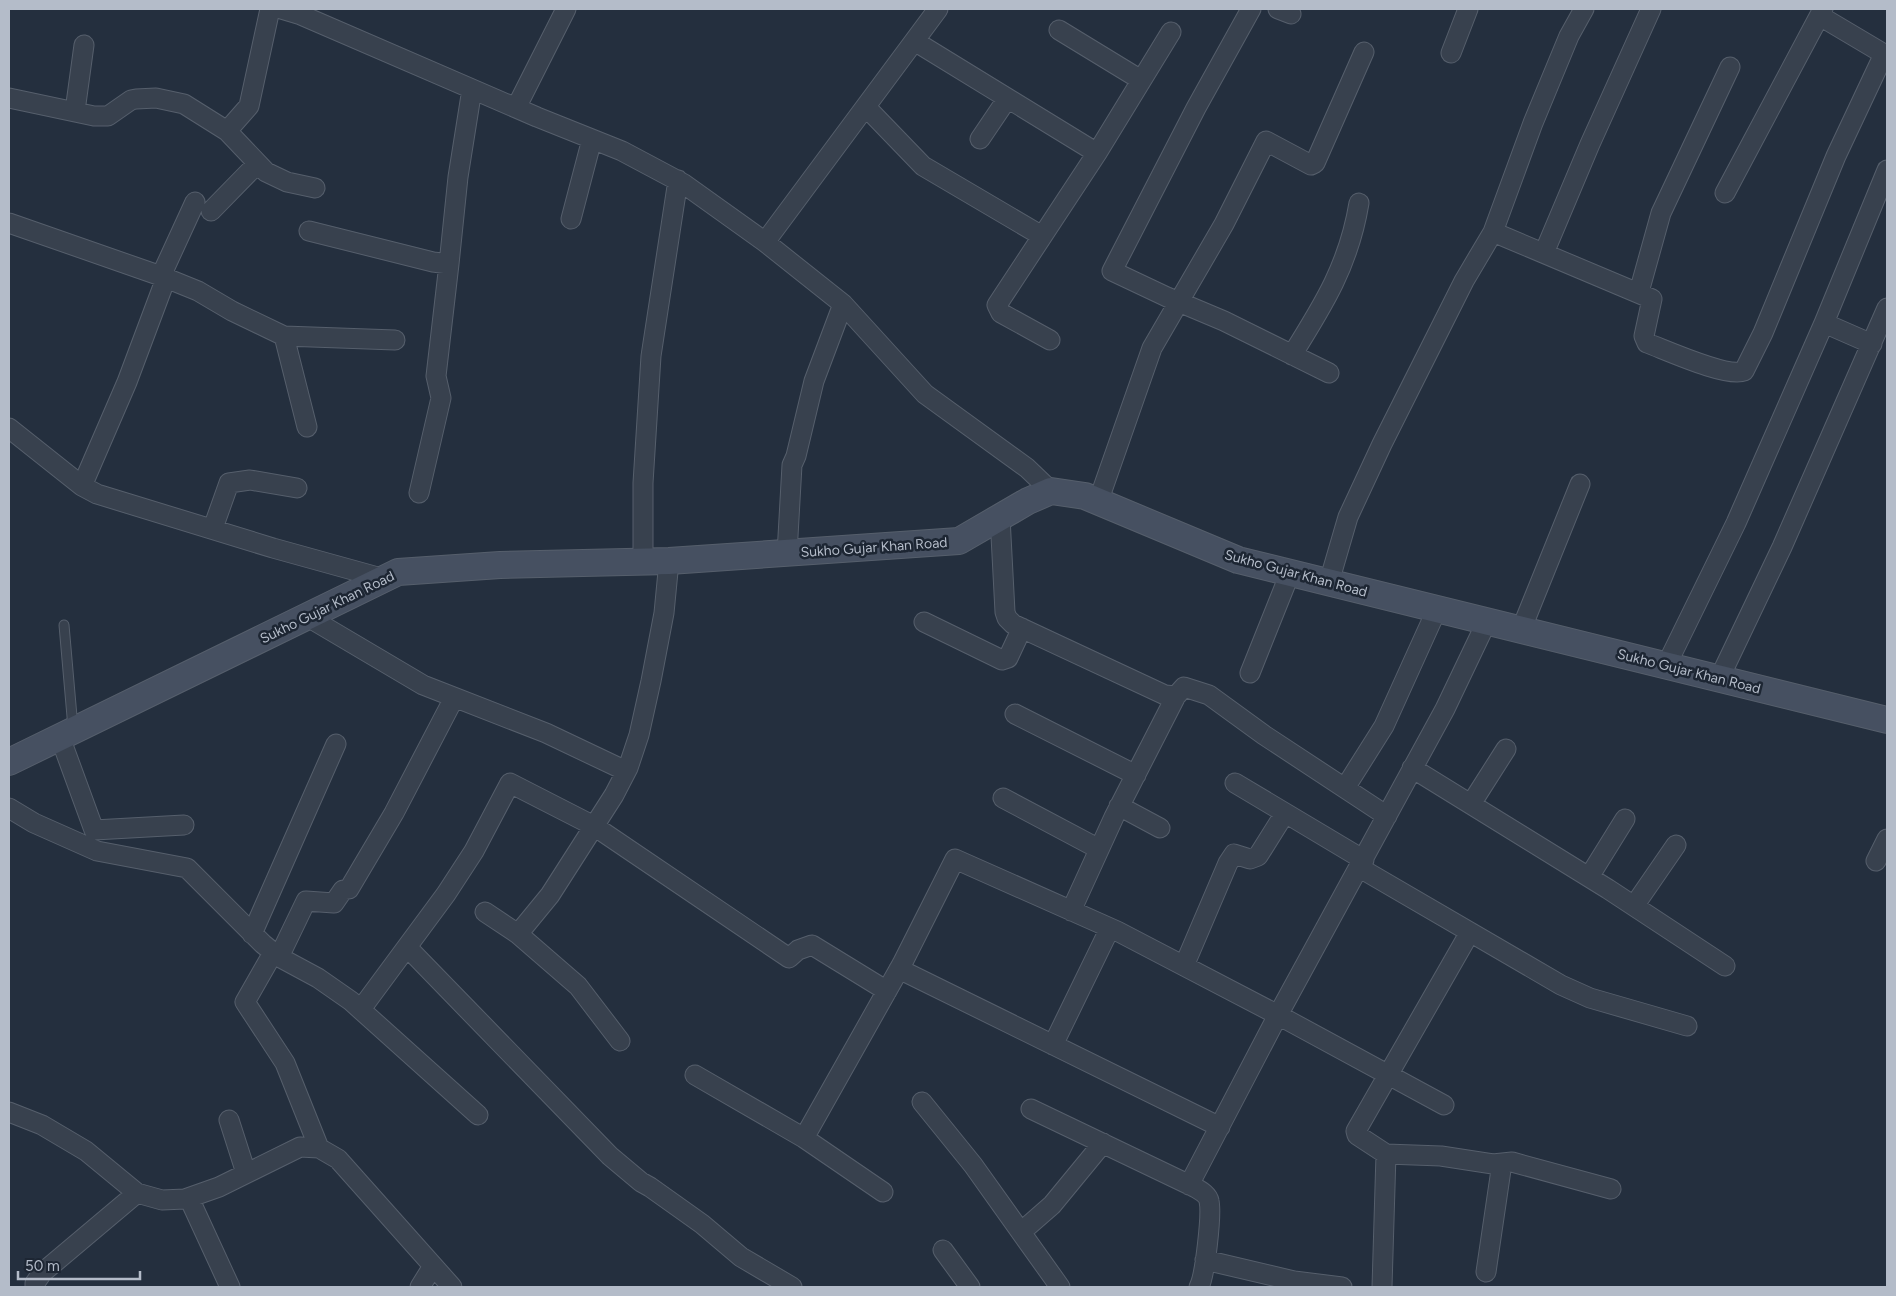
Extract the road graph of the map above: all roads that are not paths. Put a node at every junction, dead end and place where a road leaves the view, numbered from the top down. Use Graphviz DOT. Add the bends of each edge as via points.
graph roads {
  1 [pos="270,9"];
  2 [pos="281,9"];
  3 [pos="566,9"];
  4 [pos="938,9"];
  5 [pos="1251,9"];
  6 [pos="1584,9"];
  7 [pos="1651,9"];
  8 [pos="1466,10"];
  9 [pos="1822,12"];
  10 [pos="1059,30"];
  11 [pos="1171,32"];
  12 [pos="916,42"];
  13 [pos="84,45"];
  14 [pos="1364,52"];
  15 [pos="1451,53"];
  16 [pos="1886,54"];
  17 [pos="1730,67"];
  18 [pos="1141,80"];
  19 [pos="472,89"];
  20 [pos="9,98"];
  21 [pos="1007,99"];
  22 [pos="866,107"];
  23 [pos="516,108"];
  24 [pos="74,111"];
  25 [pos="227,130"];
  26 [pos="592,139"];
  27 [pos="980,139"];
  28 [pos="1097,152"];
  29 [pos="257,164"];
  30 [pos="1887,170"];
  31 [pos="678,180"];
  32 [pos="315,188"];
  33 [pos="1725,193"];
  34 [pos="195,202"];
  35 [pos="1359,203"];
  36 [pos="211,211"];
  37 [pos="571,219"];
  38 [pos="9,223"];
  39 [pos="309,231"];
  40 [pos="1493,232"];
  41 [pos="1042,236"];
  42 [pos="765,242"];
  43 [pos="1544,253"];
  44 [pos="449,264"];
  45 [pos="163,277"];
  46 [pos="1639,292"];
  47 [pos="1180,303"];
  48 [pos="843,304"];
  49 [pos="1887,308"];
  50 [pos="1824,323"];
  51 [pos="284,336"];
  52 [pos="395,340"];
  53 [pos="1050,340"];
  54 [pos="1872,344"];
  55 [pos="1292,355"];
  56 [pos="1329,372"];
  57 [pos="307,427"];
  58 [pos="9,428"];
  59 [pos="1580,484"];
  60 [pos="82,486"];
  61 [pos="297,488"];
  62 [pos="1052,491"];
  63 [pos="419,493"];
  64 [pos="1098,502"];
  65 [pos="1000,517"];
  66 [pos="213,528"];
  67 [pos="788,554"];
  68 [pos="669,561"];
  69 [pos="643,562"];
  70 [pos="1290,573"];
  71 [pos="386,579"];
  72 [pos="1329,582"];
  73 [pos="1438,609"];
  74 [pos="308,617"];
  75 [pos="1487,621"];
  76 [pos="924,622"];
  77 [pos="64,626"];
  78 [pos="1022,628"];
  79 [pos="1521,630"];
  80 [pos="1666,666"];
  81 [pos="1250,673"];
  82 [pos="1719,679"];
  83 [pos="1176,696"];
  84 [pos="454,698"];
  85 [pos="1015,714"];
  86 [pos="1887,720"];
  87 [pos="66,734"];
  88 [pos="336,744"];
  89 [pos="1506,748"];
  90 [pos="9,762"];
  91 [pos="1412,768"];
  92 [pos="626,771"];
  93 [pos="1136,774"];
  94 [pos="1235,782"];
  95 [pos="1345,788"];
  96 [pos="1003,798"];
  97 [pos="1471,804"];
  98 [pos="1119,806"];
  99 [pos="9,808"];
  100 [pos="1285,813"];
  101 [pos="1387,816"];
  102 [pos="1625,819"];
  103 [pos="184,825"];
  104 [pos="594,826"];
  105 [pos="1160,828"];
  106 [pos="1887,839"];
  107 [pos="1676,845"];
  108 [pos="1099,849"];
  109 [pos="1876,861"];
  110 [pos="1362,864"];
  111 [pos="1589,877"];
  112 [pos="1634,906"];
  113 [pos="1071,910"];
  114 [pos="485,912"];
  115 [pos="1110,928"];
  116 [pos="1470,932"];
  117 [pos="252,934"];
  118 [pos="518,934"];
  119 [pos="407,947"];
  120 [pos="276,955"];
  121 [pos="1184,966"];
  122 [pos="1725,966"];
  123 [pos="899,969"];
  124 [pos="887,991"];
  125 [pos="360,1009"];
  126 [pos="1278,1015"];
  127 [pos="1687,1026"];
  128 [pos="620,1041"];
  129 [pos="1053,1045"];
  130 [pos="1388,1074"];
  131 [pos="695,1075"];
  132 [pos="922,1102"];
  133 [pos="1444,1105"];
  134 [pos="1031,1109"];
  135 [pos="9,1112"];
  136 [pos="478,1115"];
  137 [pos="228,1120"];
  138 [pos="1220,1126"];
  139 [pos="804,1138"];
  140 [pos="1103,1143"];
  141 [pos="319,1148"];
  142 [pos="1386,1154"];
  143 [pos="1502,1163"];
  144 [pos="246,1173"];
  145 [pos="1189,1185"];
  146 [pos="1611,1189"];
  147 [pos="883,1192"];
  148 [pos="137,1193"];
  149 [pos="189,1198"];
  150 [pos="1021,1232"];
  151 [pos="943,1250"];
  152 [pos="1205,1260"];
  153 [pos="433,1266"];
  154 [pos="1486,1272"];
  155 [pos="35,1287"];
  156 [pos="230,1287"];
  157 [pos="420,1287"];
  158 [pos="452,1287"];
  159 [pos="792,1287"];
  160 [pos="970,1287"];
  161 [pos="1060,1287"];
  162 [pos="1199,1287"];
  163 [pos="1342,1287"];
  164 [pos="1382,1287"];
  1 -- 25 [label="street" via="249,106"];
  2 -- 19 [label="street"];
  3 -- 23 [label="street"];
  4 -- 12 [label="street"];
  5 -- 47 [label="street" via="1112,271"];
  6 -- 40 [label="street" via="1532,122"];
  7 -- 43 [label="street"];
  8 -- 15 [label="street"];
  9 -- 16 [label="street"];
  9 -- 33 [label="street"];
  10 -- 18 [label="street"];
  11 -- 18 [label="street"];
  12 -- 21 [label="street"];
  12 -- 22 [label="street"];
  13 -- 24 [label="street"];
  14 -- 47 [label="street" via="1315,163 1311,165 1266,141"];
  16 -- 46 [label="street" via="1833,164 1744,371 1738,374 1724,370 1647,343 1644,336 1652,299"];
  17 -- 46 [label="street" via="1661,213"];
  18 -- 28 [label="street"];
  19 -- 23 [label="street"];
  19 -- 44 [label="street"];
  20 -- 24 [label="street"];
  21 -- 27 [label="street"];
  21 -- 28 [label="street"];
  22 -- 41 [label="street" via="923,166"];
  22 -- 42 [label="street"];
  23 -- 26 [label="street"];
  24 -- 25 [label="street" via="108,116 131,100 156,98 184,104"];
  25 -- 29 [label="street"];
  26 -- 31 [label="street"];
  26 -- 37 [label="street"];
  28 -- 41 [label="street"];
  29 -- 32 [label="street" via="287,182"];
  29 -- 36 [label="street"];
  30 -- 50 [label="street"];
  31 -- 42 [label="street"];
  31 -- 69 [label="street" via="651,356"];
  34 -- 45 [label="street"];
  35 -- 55 [label="street" via="1349,250 1329,295"];
  38 -- 45 [label="street"];
  39 -- 44 [label="street"];
  40 -- 43 [label="street"];
  40 -- 72 [label="street" via="1480,251 1368,474 1348,517"];
  41 -- 53 [label="street" via="997,305 1002,312"];
  42 -- 48 [label="street"];
  43 -- 46 [label="street"];
  44 -- 63 [label="street" via="436,376 441,398"];
  45 -- 51 [label="street" via="198,291"];
  45 -- 60 [label="street" via="127,382"];
  47 -- 55 [label="street" via="1224,320"];
  47 -- 64 [label="street" via="1152,348"];
  48 -- 62 [label="street" via="925,394 1027,468"];
  48 -- 67 [label="street" via="814,381 792,465"];
  49 -- 54 [label="street"];
  50 -- 54 [label="street"];
  50 -- 80 [label="street" via="1736,523"];
  51 -- 52 [label="street"];
  51 -- 57 [label="street"];
  54 -- 82 [label="street"];
  55 -- 56 [label="street"];
  58 -- 60 [label="street"];
  59 -- 79 [label="street"];
  60 -- 66 [label="street" via="120,501"];
  61 -- 66 [label="street" via="250,480 229,483"];
  62 -- 64 [label="main road, Sukho Gujar Khan Road" via="1085,496"];
  62 -- 65 [label="main road, Sukho Gujar Khan Road"];
  64 -- 70 [label="main road, Sukho Gujar Khan Road" via="1238,560"];
  65 -- 67 [label="main road, Sukho Gujar Khan Road" via="959,541"];
  65 -- 78 [label="street" via="1005,612 1007,618"];
  66 -- 71 [label="street"];
  67 -- 68 [label="main road, Sukho Gujar Khan Road"];
  68 -- 69 [label="main road, Sukho Gujar Khan Road"];
  68 -- 92 [label="street" via="664,612 651,681 639,735"];
  69 -- 71 [label="main road, Sukho Gujar Khan Road" via="500,565 398,572"];
  70 -- 72 [label="main road, Sukho Gujar Khan Road"];
  70 -- 81 [label="street"];
  71 -- 74 [label="main road, Sukho Gujar Khan Road"];
  72 -- 73 [label="main road, Sukho Gujar Khan Road"];
  73 -- 75 [label="main road, Sukho Gujar Khan Road"];
  73 -- 95 [label="street" via="1384,726"];
  74 -- 84 [label="street" via="400,673"];
  74 -- 87 [label="main road, Sukho Gujar Khan Road"];
  75 -- 79 [label="main road, Sukho Gujar Khan Road"];
  75 -- 91 [label="street" via="1445,709"];
  76 -- 78 [label="street" via="1002,660 1008,658"];
  77 -- 87 [label="lane"];
  78 -- 83 [label="street" via="1159,692"];
  79 -- 80 [label="main road, Sukho Gujar Khan Road"];
  80 -- 82 [label="main road, Sukho Gujar Khan Road"];
  82 -- 86 [label="main road, Sukho Gujar Khan Road"];
  83 -- 93 [label="street"];
  83 -- 95 [label="street" via="1184,687 1209,695"];
  84 -- 92 [label="street" via="546,733"];
  84 -- 120 [label="street" via="394,813 349,889 343,890 334,902 306,901"];
  85 -- 93 [label="street"];
  87 -- 90 [label="main road, Sukho Gujar Khan Road"];
  87 -- 103 [label="street" via="94,830"];
  88 -- 117 [label="street"];
  89 -- 97 [label="street"];
  91 -- 97 [label="street"];
  91 -- 101 [label="street"];
  92 -- 104 [label="street"];
  93 -- 98 [label="street"];
  94 -- 100 [label="street"];
  95 -- 101 [label="street"];
  96 -- 108 [label="street"];
  97 -- 111 [label="street"];
  98 -- 105 [label="street"];
  98 -- 108 [label="street"];
  99 -- 117 [label="street" via="34,823 97,851 187,868"];
  100 -- 110 [label="street"];
  100 -- 121 [label="street" via="1258,856 1250,859 1234,854 1228,863"];
  101 -- 110 [label="street"];
  102 -- 111 [label="street"];
  104 -- 118 [label="street" via="550,895"];
  104 -- 119 [label="street" via="510,784 474,851"];
  104 -- 124 [label="street" via="789,958 798,950 812,945"];
  106 -- 109 [label="street"];
  107 -- 112 [label="street"];
  108 -- 113 [label="street"];
  110 -- 116 [label="street"];
  110 -- 126 [label="street"];
  111 -- 112 [label="street"];
  112 -- 122 [label="street"];
  113 -- 115 [label="street"];
  113 -- 123 [label="street" via="955,859"];
  114 -- 118 [label="street"];
  115 -- 121 [label="street"];
  115 -- 129 [label="street"];
  116 -- 127 [label="street" via="1561,985 1590,998"];
  116 -- 130 [label="street"];
  117 -- 120 [label="street"];
  118 -- 128 [label="street" via="578,986"];
  119 -- 125 [label="street"];
  119 -- 159 [label="street" via="610,1156 741,1257"];
  120 -- 125 [label="street" via="318,978"];
  120 -- 141 [label="street" via="244,1002 285,1063"];
  121 -- 126 [label="street"];
  123 -- 124 [label="street"];
  123 -- 129 [label="street"];
  124 -- 139 [label="street"];
  125 -- 136 [label="street"];
  126 -- 130 [label="street"];
  126 -- 138 [label="street"];
  129 -- 138 [label="street"];
  130 -- 133 [label="street"];
  130 -- 142 [label="street" via="1356,1131 1357,1135"];
  131 -- 139 [label="street"];
  132 -- 150 [label="street"];
  134 -- 140 [label="street"];
  135 -- 148 [label="street" via="42,1124 86,1151"];
  137 -- 144 [label="street"];
  138 -- 145 [label="street"];
  139 -- 147 [label="street"];
  140 -- 145 [label="street"];
  140 -- 150 [label="street" via="1052,1205"];
  141 -- 144 [label="street" via="300,1147"];
  141 -- 153 [label="street" via="338,1159"];
  142 -- 143 [label="street"];
  142 -- 164 [label="street"];
  143 -- 146 [label="street" via="1512,1162"];
  143 -- 154 [label="street"];
  144 -- 149 [label="street"];
  145 -- 152 [label="street" via="1210,1200"];
  148 -- 149 [label="street" via="162,1200"];
  148 -- 155 [label="street" via="42,1273"];
  149 -- 156 [label="street"];
  150 -- 161 [label="street"];
  151 -- 160 [label="street"];
  152 -- 162 [label="street"];
  152 -- 163 [label="street" via="1294,1281"];
  153 -- 157 [label="street"];
  153 -- 158 [label="street"];
}
